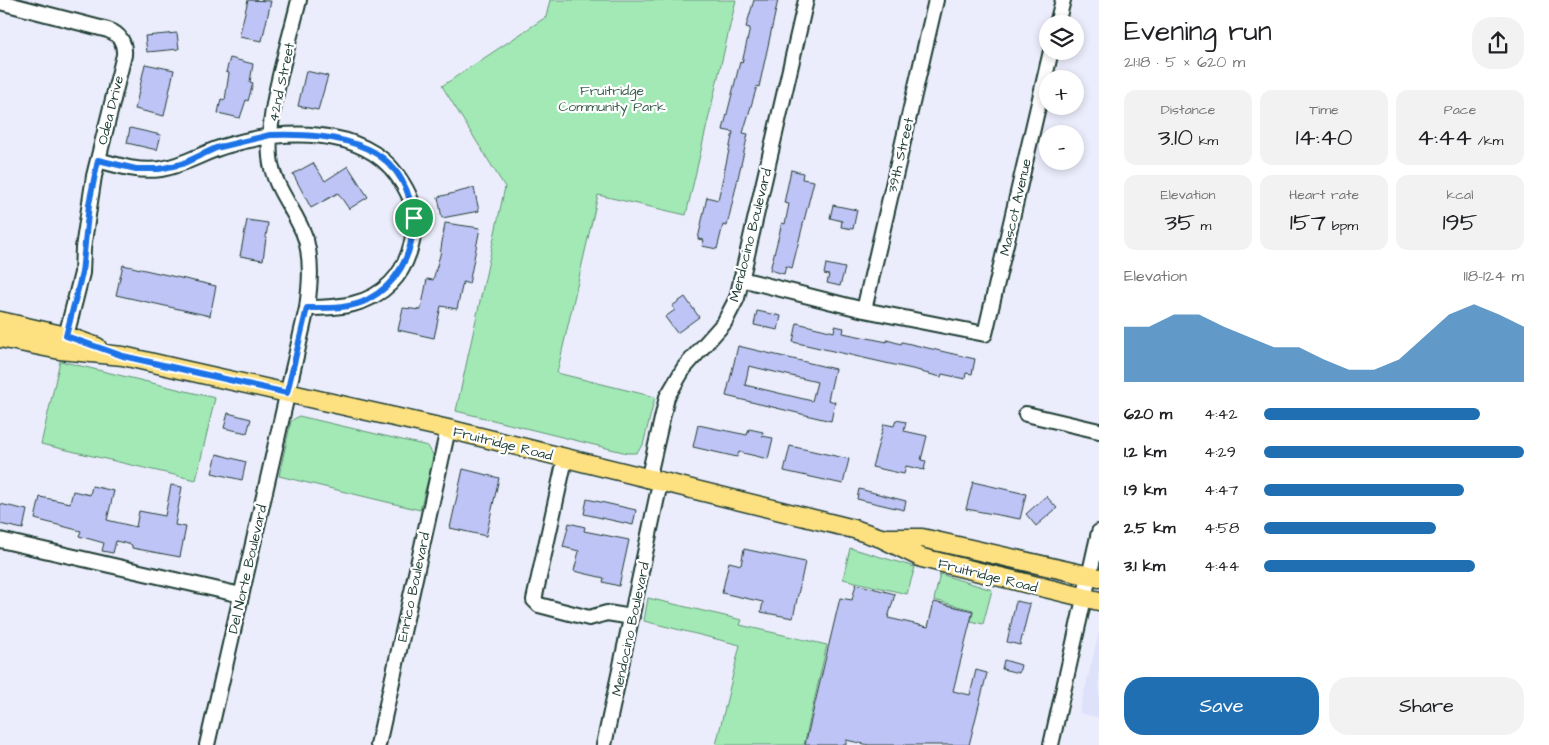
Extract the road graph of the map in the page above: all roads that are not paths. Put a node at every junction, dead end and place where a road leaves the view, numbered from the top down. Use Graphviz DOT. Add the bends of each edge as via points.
graph roads {
  1 [pos="300,0"];
  2 [pos="806,0"];
  3 [pos="936,0"];
  4 [pos="1063,0"];
  5 [pos="0,2"];
  6 [pos="1059,15"];
  7 [pos="1049,60"];
  8 [pos="270,135"];
  9 [pos="98,160"];
  10 [pos="741,279"];
  11 [pos="307,308"];
  12 [pos="864,310"];
  13 [pos="0,321"];
  14 [pos="66,336"];
  15 [pos="0,338"];
  16 [pos="123,356"];
  17 [pos="287,393"];
  18 [pos="1026,414"];
  19 [pos="448,429"];
  20 [pos="1099,431"];
  21 [pos="564,459"];
  22 [pos="654,481"];
  23 [pos="1099,532"];
  24 [pos="881,538"];
  25 [pos="0,540"];
  26 [pos="1094,577"];
  27 [pos="241,595"];
  28 [pos="1091,600"];
  29 [pos="632,618"];
  30 [pos="207,745"];
  31 [pos="378,745"];
  32 [pos="604,745"];
  33 [pos="1051,745"];
  1 -- 8 [label="street, 42nd Street"];
  2 -- 10 [label="street, Mendocino Boulevard"];
  3 -- 12 [label="street, 39th Street"];
  4 -- 6 [label="street"];
  5 -- 9 [label="street, Odea Drive" via="108,30 121,39 124,55"];
  7 -- 12 [label="street, Mascot Avenue" via="985,334"];
  8 -- 9 [label="street" via="216,148 182,164 159,169 136,169"];
  8 -- 11 [label="street, 42nd Street" via="270,158 276,182 306,240 310,266"];
  8 -- 11 [label="street" via="342,139 368,149 389,164 404,184 412,206 412,243 395,279 388,286 367,301 346,306"];
  9 -- 14 [label="street, Odea Drive" via="89,204 82,273"];
  10 -- 12 [label="street"];
  10 -- 22 [label="street, Mendocino Boulevard" via="737,298 724,323 684,368 667,397"];
  11 -- 17 [label="street, 42nd Street"];
  13 -- 14 [label="main road, Fruitridge Road"];
  14 -- 16 [label="main road, Fruitridge Road"];
  15 -- 16 [label="main road, Fruitridge Road" via="60,350"];
  16 -- 17 [label="main road, Fruitridge Road"];
  17 -- 19 [label="main road, Fruitridge Road"];
  17 -- 27 [label="street, Del Norte Boulevard"];
  18 -- 20 [label="street"];
  19 -- 21 [label="main road, Fruitridge Road"];
  19 -- 31 [label="street, Enrico Boulevard"];
  21 -- 22 [label="main road, Fruitridge Road"];
  21 -- 29 [label="street" via="534,600 539,606 589,618 606,613"];
  22 -- 24 [label="main road, Fruitridge Road"];
  22 -- 29 [label="street, Mendocino Boulevard"];
  23 -- 26 [label="street"];
  24 -- 26 [label="main road, Fruitridge Road" via="922,538"];
  24 -- 28 [label="main road, Fruitridge Road" via="922,558"];
  25 -- 27 [label="street"];
  26 -- 28 [label="street"];
  27 -- 30 [label="street, Del Norte Boulevard"];
  28 -- 33 [label="street"];
  29 -- 32 [label="street, Mendocino Boulevard"];
}
